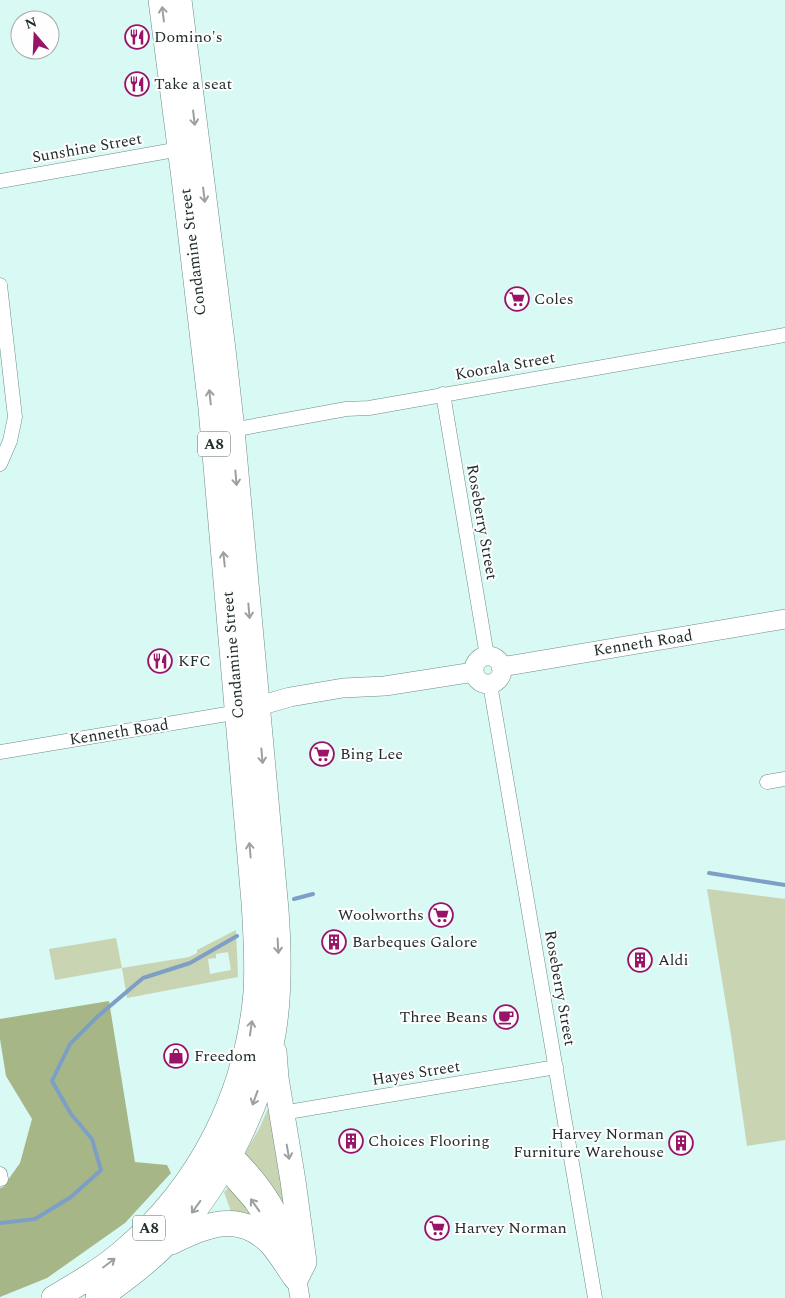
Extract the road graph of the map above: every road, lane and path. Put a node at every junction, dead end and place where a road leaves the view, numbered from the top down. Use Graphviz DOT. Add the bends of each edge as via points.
graph roads {
  1 [pos="161,0"];
  2 [pos="179,0"];
  3 [pos="180,149"];
  4 [pos="0,181"];
  5 [pos="0,285"];
  6 [pos="785,335"];
  7 [pos="442,394"];
  8 [pos="232,430"];
  9 [pos="0,464"];
  10 [pos="785,619"];
  11 [pos="494,662"];
  12 [pos="474,672"];
  13 [pos="490,684"];
  14 [pos="248,710"];
  15 [pos="19,749"];
  16 [pos="0,752"];
  17 [pos="0,760"];
  18 [pos="785,779"];
  19 [pos="767,782"];
  20 [pos="266,924"];
  21 [pos="273,1034"];
  22 [pos="556,1067"];
  23 [pos="282,1113"];
  24 [pos="221,1156"];
  25 [pos="163,1246"];
  26 [pos="298,1288"];
  27 [pos="54,1298"];
  28 [pos="98,1298"];
  29 [pos="595,1298"];
  3 -- 1 [label="highway, Condamine Street / A8, one-way"];
  2 -- 8 [label="highway, Condamine Street / A8, one-way"];
  3 -- 4 [label="street, Sunshine Street"];
  14 -- 3 [label="highway, Condamine Street / A8, one-way"];
  5 -- 9 [label="street" via="15,417 10,441"];
  6 -- 7 [label="street, Koorala Street"];
  7 -- 8 [label="street, Koorala Street"];
  7 -- 11 [label="street, Roseberry Street"];
  8 -- 14 [label="highway, Condamine Street / A8, one-way"];
  10 -- 11 [label="main road, Kenneth Road"];
  11 -- 12 [label="main road" via="476,662"];
  11 -- 13 [label="main road" via="501,675"];
  12 -- 13 [label="main road" via="480,682"];
  12 -- 14 [label="main road, Kenneth Road" via="290,696"];
  13 -- 22 [label="street, Roseberry Street"];
  14 -- 15 [label="street, Kenneth Road"];
  14 -- 20 [label="highway, Condamine Street / A8"];
  15 -- 16 [label="street, Kenneth Road"];
  15 -- 17 [label="street"];
  18 -- 19 [label="street"];
  20 -- 21 [label="highway, Condamine Street / A8, one-way" via="279,974"];
  24 -- 20 [label="highway, Condamine Street / A8, one-way" via="250,1035"];
  21 -- 23 [label="highway"];
  21 -- 24 [label="highway, A8, one-way" via="247,1119"];
  22 -- 23 [label="street, Hayes Street"];
  22 -- 29 [label="street, Roseberry Street"];
  23 -- 26 [label="highway, one-way" via="304,1262"];
  24 -- 25 [label="highway, A8, one-way" via="210,1187"];
  24 -- 26 [label="main road" via="280,1244"];
  27 -- 24 [label="highway, A8, one-way" via="123,1252"];
  25 -- 26 [label="highway" via="216,1223 238,1224 271,1243"];
  25 -- 28 [label="highway, A8"];
}
